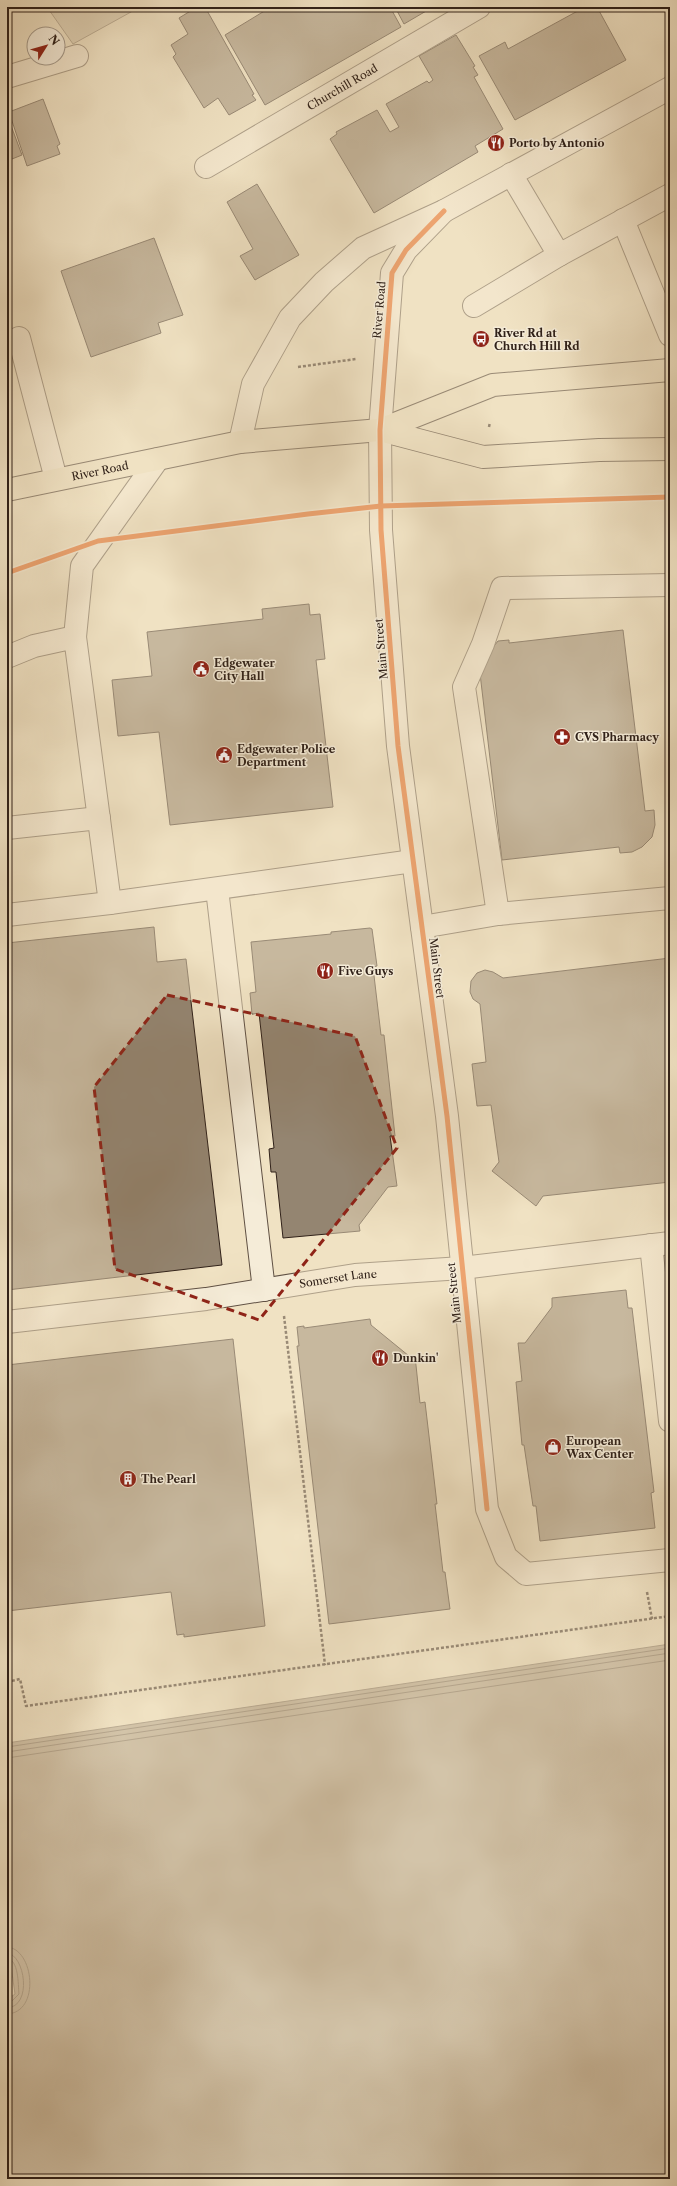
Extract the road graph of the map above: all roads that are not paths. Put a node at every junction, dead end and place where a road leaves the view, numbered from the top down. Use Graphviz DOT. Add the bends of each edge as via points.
graph roads {
  1 [pos="479,7"];
  2 [pos="77,56"];
  3 [pos="7,77"];
  4 [pos="670,88"];
  5 [pos="206,167"];
  6 [pos="511,174"];
  7 [pos="670,195"];
  8 [pos="444,211"];
  9 [pos="624,220"];
  10 [pos="559,255"];
  11 [pos="474,306"];
  12 [pos="670,335"];
  13 [pos="19,338"];
  14 [pos="670,370"];
  15 [pos="380,430"];
  16 [pos="240,442"];
  17 [pos="670,449"];
  18 [pos="158,459"];
  19 [pos="56,479"];
  20 [pos="7,490"];
  21 [pos="670,585"];
  22 [pos="75,637"];
  23 [pos="7,657"];
  24 [pos="99,818"];
  25 [pos="7,828"];
  26 [pos="413,861"];
  27 [pos="216,889"];
  28 [pos="670,898"];
  29 [pos="110,903"];
  30 [pos="498,914"];
  31 [pos="7,915"];
  32 [pos="422,927"];
  33 [pos="661,1244"];
  34 [pos="462,1268"];
  35 [pos="272,1288"];
  36 [pos="7,1322"];
  37 [pos="670,1421"];
  38 [pos="670,1560"];
  1 -- 5 [label="street, Churchill Road"];
  2 -- 3 [label="street"];
  4 -- 6 [label="street, River Road"];
  6 -- 8 [label="street, River Road"];
  6 -- 10 [label="street"];
  7 -- 9 [label="street"];
  8 -- 15 [label="street, River Road" via="406,250 392,273"];
  8 -- 16 [label="street, River Road" via="363,248 324,282 290,318 253,384"];
  9 -- 10 [label="street"];
  9 -- 12 [label="street"];
  10 -- 11 [label="street"];
  13 -- 19 [label="street"];
  14 -- 15 [label="main road, River Road" via="493,385"];
  15 -- 16 [label="main road, River Road"];
  15 -- 17 [label="main road, River Road" via="483,457 599,450"];
  15 -- 26 [label="street, Main Street" via="381,530 398,746"];
  16 -- 18 [label="main road, River Road"];
  18 -- 19 [label="main road, River Road"];
  18 -- 22 [label="street" via="82,566"];
  19 -- 20 [label="main road, River Road"];
  21 -- 30 [label="street" via="502,588 483,644 464,687"];
  22 -- 23 [label="street" via="34,646"];
  22 -- 24 [label="street"];
  24 -- 25 [label="street"];
  24 -- 29 [label="street"];
  26 -- 27 [label="street"];
  26 -- 32 [label="street, Main Street"];
  27 -- 29 [label="street"];
  27 -- 35 [label="street"];
  28 -- 30 [label="street"];
  29 -- 31 [label="street"];
  30 -- 32 [label="street"];
  32 -- 34 [label="street, Main Street" via="447,1116"];
  33 -- 34 [label="street, Somerset Lane"];
  33 -- 37 [label="street"];
  34 -- 35 [label="street, Somerset Lane" via="355,1275"];
  34 -- 38 [label="street, Main Street" via="487,1509 506,1557 526,1574"];
  35 -- 36 [label="street, Somerset Lane" via="206,1299"];
}
